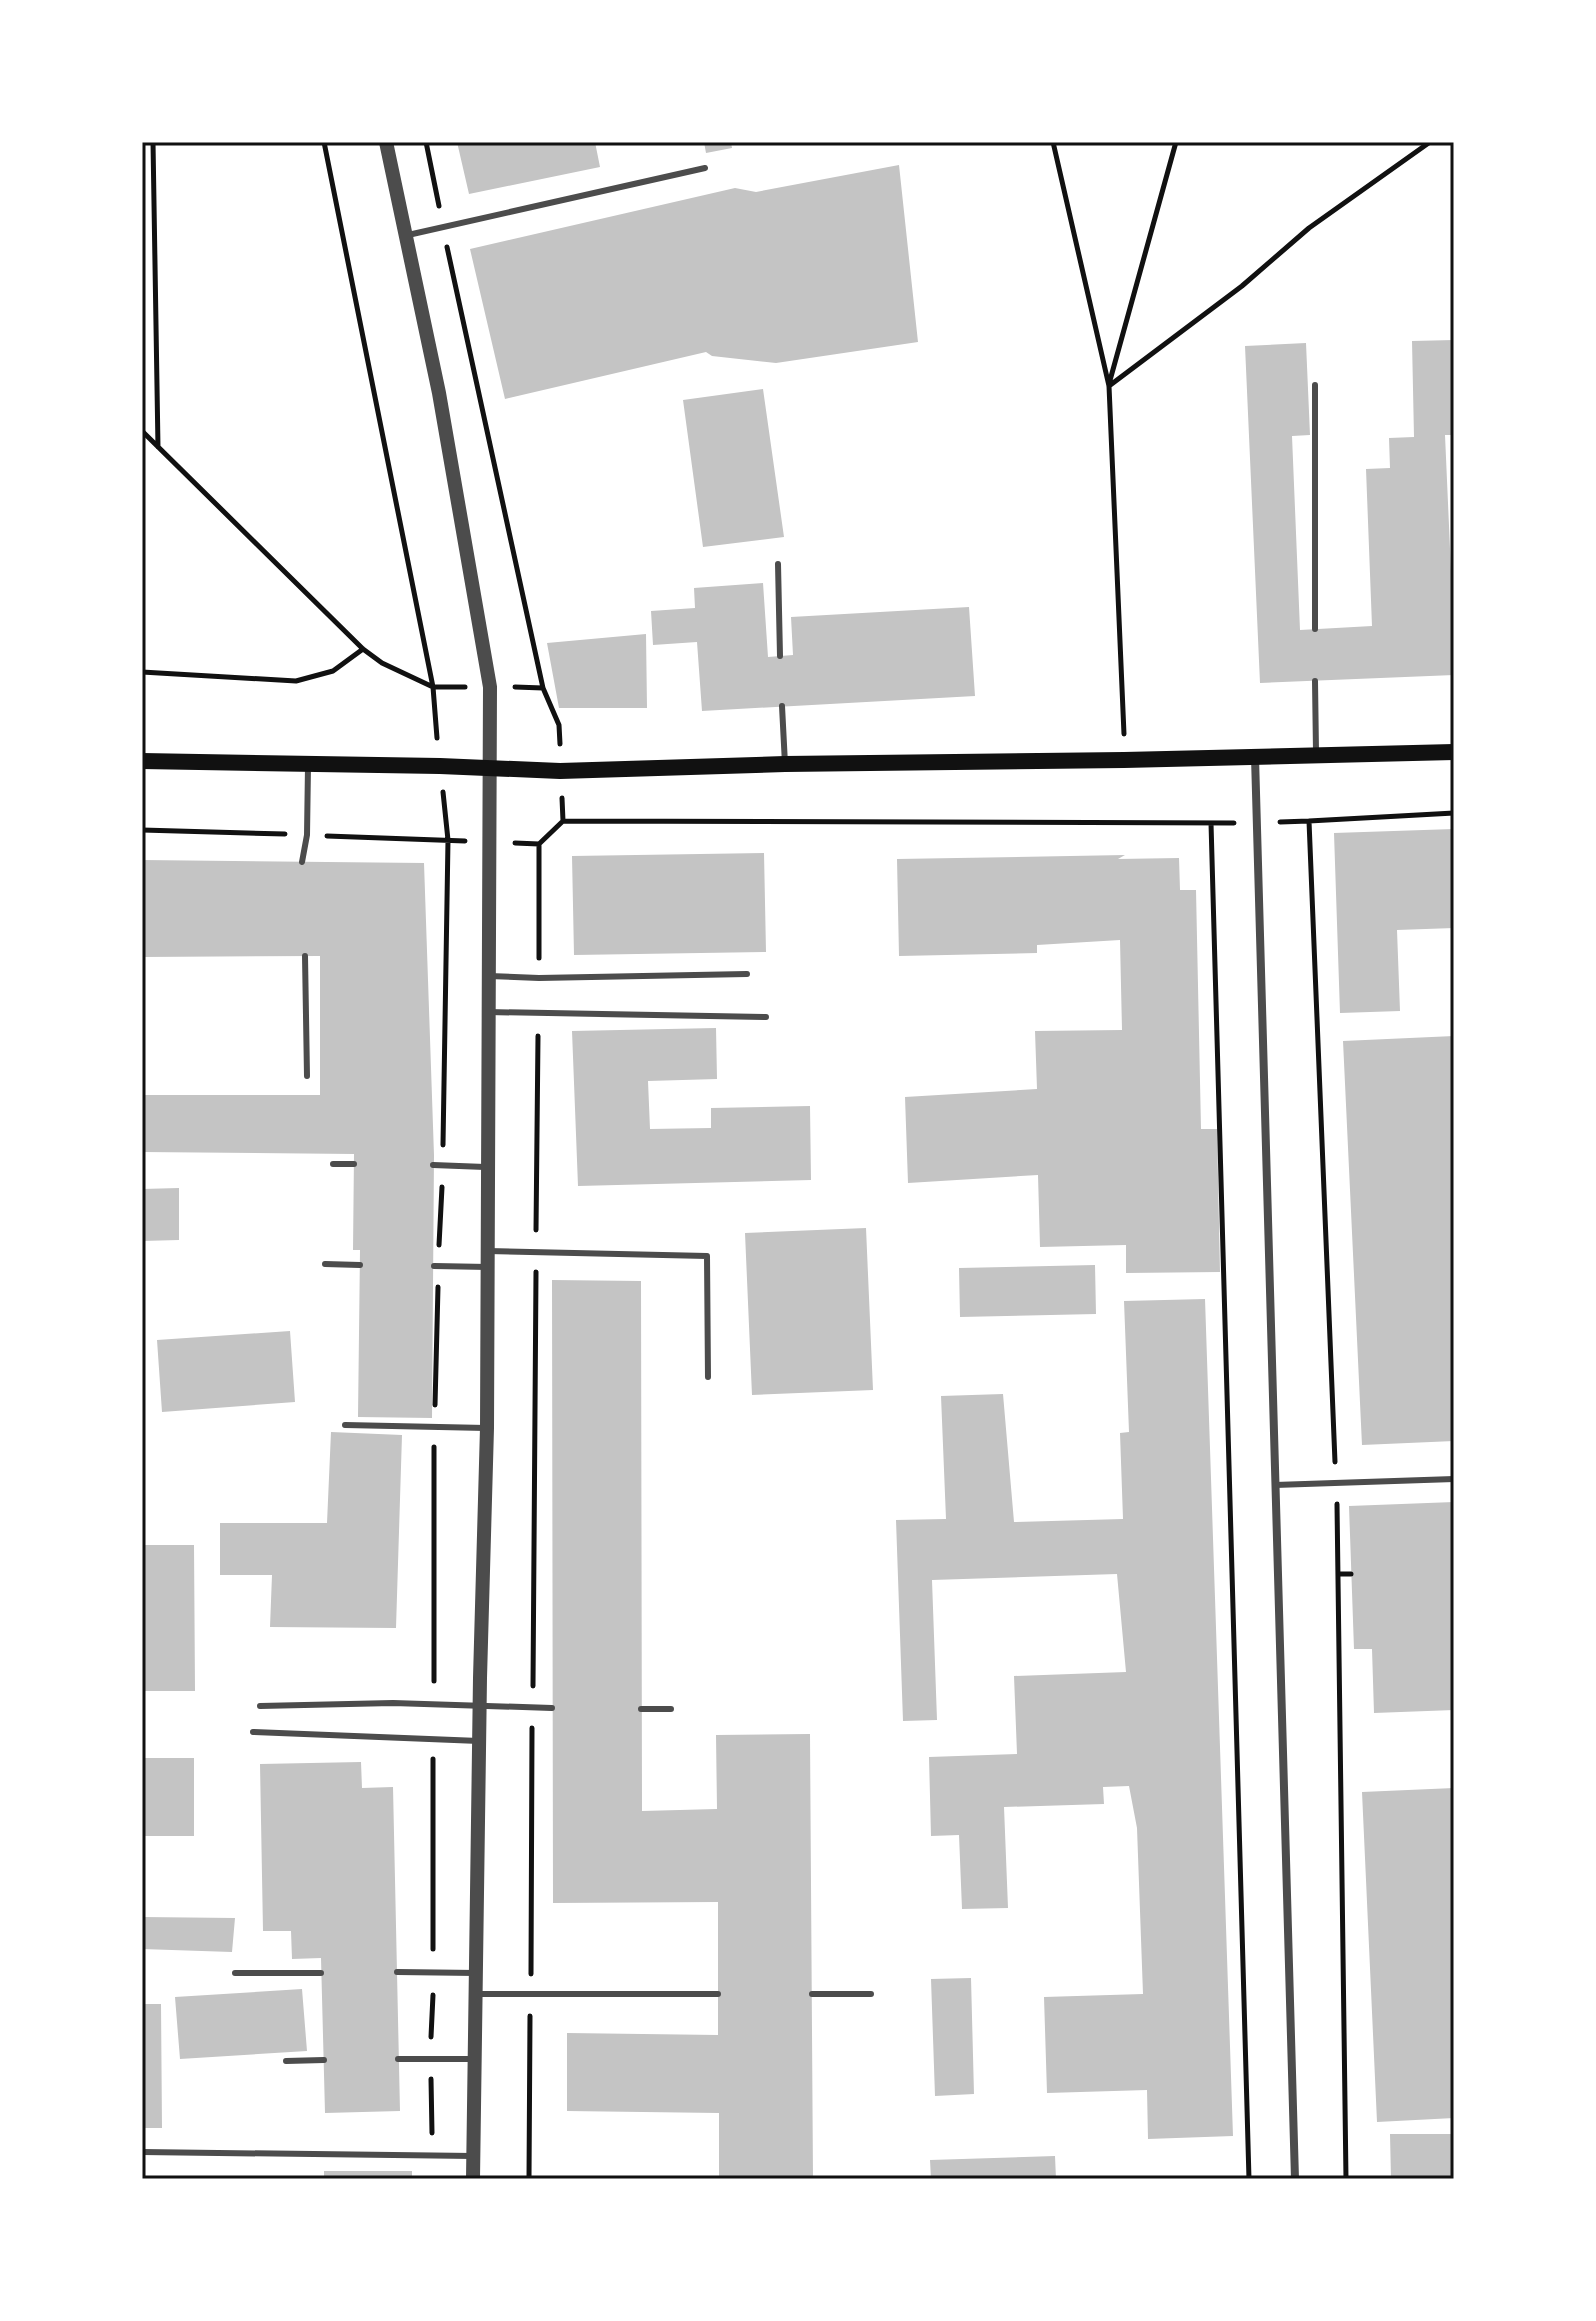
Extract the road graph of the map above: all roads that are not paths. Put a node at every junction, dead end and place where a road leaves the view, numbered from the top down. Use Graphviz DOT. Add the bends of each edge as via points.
graph roads {
  1 [pos="386,142"];
  2 [pos="705,168"];
  3 [pos="406,235"];
  4 [pos="1315,385"];
  5 [pos="778,564"];
  6 [pos="1315,629"];
  7 [pos="780,656"];
  8 [pos="1315,681"];
  9 [pos="782,706"];
  10 [pos="1454,752"];
  11 [pos="1316,756"];
  12 [pos="1255,757"];
  13 [pos="142,761"];
  14 [pos="785,764"];
  15 [pos="308,766"];
  16 [pos="491,768"];
  17 [pos="302,862"];
  18 [pos="305,956"];
  19 [pos="747,974"];
  20 [pos="489,976"];
  21 [pos="488,1012"];
  22 [pos="766,1017"];
  23 [pos="307,1076"];
  24 [pos="333,1164"];
  25 [pos="354,1164"];
  26 [pos="433,1165"];
  27 [pos="488,1168"];
  28 [pos="488,1259"];
  29 [pos="325,1264"];
  30 [pos="360,1265"];
  31 [pos="434,1266"];
  32 [pos="708,1377"];
  33 [pos="345,1425"];
  34 [pos="487,1428"];
  35 [pos="1454,1479"];
  36 [pos="1275,1485"];
  37 [pos="260,1706"];
  38 [pos="480,1706"];
  39 [pos="552,1708"];
  40 [pos="641,1709"];
  41 [pos="671,1709"];
  42 [pos="253,1732"];
  43 [pos="479,1741"];
  44 [pos="397,1972"];
  45 [pos="235,1973"];
  46 [pos="321,1973"];
  47 [pos="476,1973"];
  48 [pos="476,1994"];
  49 [pos="718,1994"];
  50 [pos="812,1994"];
  51 [pos="871,1994"];
  52 [pos="398,2059"];
  53 [pos="475,2059"];
  54 [pos="324,2060"];
  55 [pos="286,2061"];
  56 [pos="142,2152"];
  57 [pos="473,2156"];
  58 [pos="473,2179"];
  59 [pos="1295,2179"];
  1 -- 3 [label="street"];
  2 -- 3 [label="lane"];
  3 -- 16 [label="street" via="490,687"];
  4 -- 6 [label="lane"];
  5 -- 7 [label="lane"];
  8 -- 11 [label="lane"];
  9 -- 14 [label="lane"];
  10 -- 11 [label="main road"];
  11 -- 12 [label="main road"];
  12 -- 14 [label="main road"];
  12 -- 36 [label="street"];
  13 -- 15 [label="main road"];
  14 -- 16 [label="main road"];
  15 -- 16 [label="main road"];
  15 -- 17 [label="lane"];
  16 -- 20 [label="street"];
  18 -- 23 [label="lane"];
  19 -- 20 [label="lane"];
  20 -- 21 [label="street"];
  21 -- 22 [label="lane"];
  21 -- 27 [label="street"];
  24 -- 25 [label="lane"];
  26 -- 27 [label="lane"];
  27 -- 28 [label="street"];
  28 -- 31 [label="lane"];
  28 -- 32 [label="lane" via="536,1254 707,1256"];
  28 -- 34 [label="street"];
  29 -- 30 [label="lane"];
  33 -- 34 [label="lane"];
  34 -- 38 [label="street"];
  35 -- 36 [label="lane"];
  36 -- 59 [label="street"];
  37 -- 38 [label="lane"];
  38 -- 39 [label="lane"];
  38 -- 43 [label="street"];
  40 -- 41 [label="lane"];
  42 -- 43 [label="lane"];
  43 -- 47 [label="street"];
  44 -- 47 [label="lane"];
  45 -- 46 [label="lane"];
  47 -- 48 [label="street"];
  48 -- 49 [label="lane"];
  48 -- 53 [label="street"];
  50 -- 51 [label="lane"];
  52 -- 53 [label="lane"];
  53 -- 57 [label="street"];
  54 -- 55 [label="lane"];
  56 -- 57 [label="lane"];
  57 -- 58 [label="street"];
}
